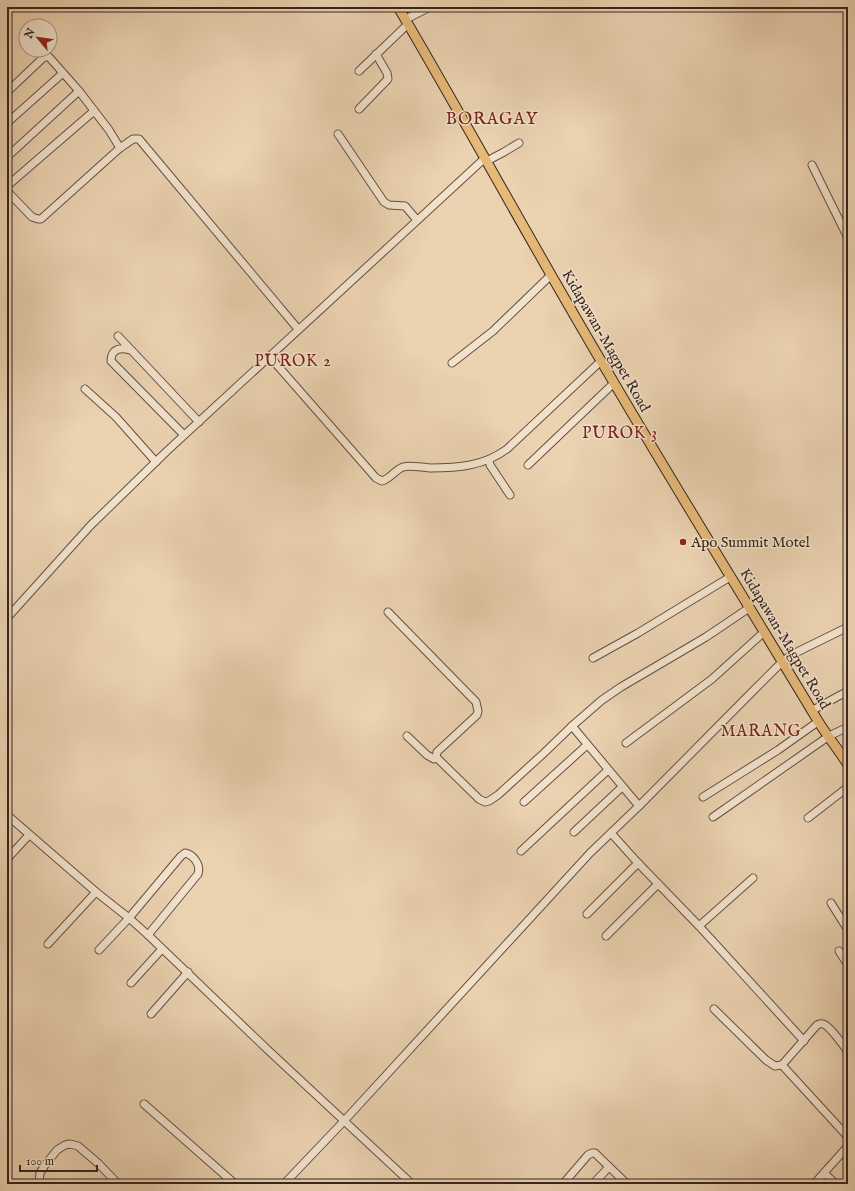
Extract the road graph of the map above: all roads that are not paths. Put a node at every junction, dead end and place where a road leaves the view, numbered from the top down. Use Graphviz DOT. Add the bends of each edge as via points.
graph roads {
  1 [pos="398,7"];
  2 [pos="430,7"];
  3 [pos="407,22"];
  4 [pos="376,54"];
  5 [pos="359,71"];
  6 [pos="63,73"];
  7 [pos="79,91"];
  8 [pos="7,92"];
  9 [pos="359,109"];
  10 [pos="94,111"];
  11 [pos="7,123"];
  12 [pos="338,134"];
  13 [pos="519,143"];
  14 [pos="120,148"];
  15 [pos="7,157"];
  16 [pos="486,159"];
  17 [pos="812,165"];
  18 [pos="7,186"];
  19 [pos="7,191"];
  20 [pos="417,220"];
  21 [pos="848,238"];
  22 [pos="551,276"];
  23 [pos="298,329"];
  24 [pos="118,336"];
  25 [pos="130,350"];
  26 [pos="270,357"];
  27 [pos="600,361"];
  28 [pos="452,363"];
  29 [pos="614,383"];
  30 [pos="85,389"];
  31 [pos="199,422"];
  32 [pos="184,435"];
  33 [pos="488,460"];
  34 [pos="156,462"];
  35 [pos="528,465"];
  36 [pos="510,495"];
  37 [pos="730,577"];
  38 [pos="749,608"];
  39 [pos="388,612"];
  40 [pos="7,618"];
  41 [pos="848,627"];
  42 [pos="764,632"];
  43 [pos="593,658"];
  44 [pos="782,662"];
  45 [pos="848,691"];
  46 [pos="813,710"];
  47 [pos="819,722"];
  48 [pos="572,726"];
  49 [pos="848,727"];
  50 [pos="407,736"];
  51 [pos="829,736"];
  52 [pos="626,743"];
  53 [pos="587,744"];
  54 [pos="845,754"];
  55 [pos="436,757"];
  56 [pos="848,765"];
  57 [pos="608,770"];
  58 [pos="622,786"];
  59 [pos="848,787"];
  60 [pos="703,797"];
  61 [pos="524,802"];
  62 [pos="639,806"];
  63 [pos="7,815"];
  64 [pos="713,817"];
  65 [pos="808,818"];
  66 [pos="574,832"];
  67 [pos="611,833"];
  68 [pos="29,835"];
  69 [pos="521,851"];
  70 [pos="7,859"];
  71 [pos="638,863"];
  72 [pos="754,878"];
  73 [pos="658,884"];
  74 [pos="96,892"];
  75 [pos="831,903"];
  76 [pos="587,914"];
  77 [pos="129,918"];
  78 [pos="699,926"];
  79 [pos="848,930"];
  80 [pos="148,934"];
  81 [pos="606,936"];
  82 [pos="48,944"];
  83 [pos="162,949"];
  84 [pos="99,950"];
  85 [pos="839,951"];
  86 [pos="848,965"];
  87 [pos="188,972"];
  88 [pos="131,983"];
  89 [pos="714,1009"];
  90 [pos="151,1014"];
  91 [pos="804,1041"];
  92 [pos="848,1052"];
  93 [pos="782,1065"];
  94 [pos="144,1104"];
  95 [pos="344,1121"];
  96 [pos="848,1137"];
  97 [pos="848,1146"];
  98 [pos="609,1167"];
  99 [pos="824,1173"];
  100 [pos="39,1184"];
  101 [pos="118,1184"];
  102 [pos="235,1184"];
  103 [pos="284,1184"];
  104 [pos="412,1184"];
  105 [pos="563,1184"];
  106 [pos="593,1184"];
  107 [pos="626,1184"];
  108 [pos="814,1184"];
  109 [pos="836,1184"];
  1 -- 3 [label="main road, Kidapawan-Magpet Road"];
  2 -- 3 [label="street"];
  3 -- 4 [label="street"];
  3 -- 16 [label="main road, Kidapawan-Magpet Road"];
  4 -- 5 [label="street"];
  4 -- 9 [label="street" via="388,73 388,79"];
  6 -- 7 [label="street"];
  6 -- 8 [label="street" via="49,57 44,57"];
  6 -- 11 [label="street"];
  7 -- 10 [label="street"];
  7 -- 15 [label="street"];
  10 -- 14 [label="street"];
  10 -- 18 [label="street"];
  12 -- 20 [label="street" via="384,202 389,205 405,206"];
  13 -- 16 [label="street"];
  14 -- 19 [label="street" via="41,219 32,217"];
  14 -- 23 [label="street" via="133,139 142,140"];
  16 -- 20 [label="street"];
  16 -- 22 [label="main road, Kidapawan-Magpet Road"];
  17 -- 21 [label="street"];
  20 -- 23 [label="street"];
  22 -- 27 [label="main road, Kidapawan-Magpet Road"];
  22 -- 28 [label="street" via="492,331"];
  23 -- 26 [label="street"];
  24 -- 25 [label="street"];
  25 -- 31 [label="street"];
  25 -- 32 [label="street" via="116,350 111,361"];
  26 -- 31 [label="street"];
  26 -- 33 [label="street" via="382,482 403,467 445,468"];
  27 -- 29 [label="main road, Kidapawan-Magpet Road"];
  27 -- 33 [label="street" via="507,449"];
  29 -- 35 [label="street"];
  29 -- 37 [label="main road, Kidapawan-Magpet Road"];
  30 -- 34 [label="street" via="110,411"];
  31 -- 32 [label="street"];
  32 -- 34 [label="street"];
  33 -- 36 [label="street"];
  34 -- 40 [label="street" via="91,525"];
  37 -- 38 [label="main road, Kidapawan-Magpet Road"];
  37 -- 43 [label="street"];
  38 -- 42 [label="main road, Kidapawan-Magpet Road"];
  38 -- 48 [label="street" via="706,637 621,687"];
  39 -- 55 [label="street" via="478,707 475,718 437,752"];
  41 -- 44 [label="street"];
  42 -- 44 [label="main road, Kidapawan-Magpet Road"];
  42 -- 52 [label="street" via="712,679"];
  44 -- 46 [label="main road, Kidapawan-Magpet Road"];
  44 -- 62 [label="street"];
  45 -- 46 [label="street"];
  46 -- 47 [label="main road, Kidapawan-Magpet Road"];
  47 -- 51 [label="main road, Kidapawan-Magpet Road"];
  47 -- 60 [label="street"];
  48 -- 53 [label="street"];
  48 -- 55 [label="street" via="489,801 479,799"];
  49 -- 51 [label="street"];
  50 -- 55 [label="street" via="427,755 434,759"];
  51 -- 54 [label="main road, Kidapawan-Magpet Road"];
  51 -- 64 [label="street"];
  53 -- 57 [label="street"];
  53 -- 61 [label="street"];
  54 -- 56 [label="main road, Kidapawan-Magpet Road"];
  57 -- 58 [label="street"];
  57 -- 69 [label="street"];
  58 -- 62 [label="street"];
  58 -- 66 [label="street"];
  59 -- 65 [label="street"];
  62 -- 67 [label="street"];
  63 -- 68 [label="street"];
  67 -- 71 [label="street"];
  67 -- 95 [label="street"];
  68 -- 70 [label="street"];
  68 -- 74 [label="street"];
  71 -- 73 [label="street"];
  71 -- 76 [label="street"];
  72 -- 78 [label="street"];
  73 -- 78 [label="street"];
  73 -- 81 [label="street"];
  74 -- 77 [label="street"];
  74 -- 82 [label="street"];
  75 -- 79 [label="street"];
  77 -- 80 [label="street"];
  77 -- 80 [label="street" via="181,856 185,853 191,856 198,864 198,874"];
  77 -- 84 [label="street"];
  78 -- 91 [label="street"];
  80 -- 83 [label="street"];
  83 -- 87 [label="street"];
  83 -- 88 [label="street"];
  85 -- 86 [label="street"];
  87 -- 90 [label="street"];
  87 -- 95 [label="street"];
  89 -- 93 [label="street" via="766,1060 775,1066"];
  91 -- 92 [label="street" via="817,1025 822,1023"];
  91 -- 93 [label="street"];
  93 -- 96 [label="street"];
  94 -- 102 [label="street"];
  95 -- 103 [label="street"];
  95 -- 104 [label="street"];
  97 -- 99 [label="street"];
  98 -- 105 [label="street" via="592,1153"];
  98 -- 106 [label="street"];
  98 -- 107 [label="street"];
  99 -- 108 [label="street"];
  99 -- 109 [label="street"];
  100 -- 101 [label="street" via="40,1173 45,1165 58,1150 70,1144 78,1146"];
}
